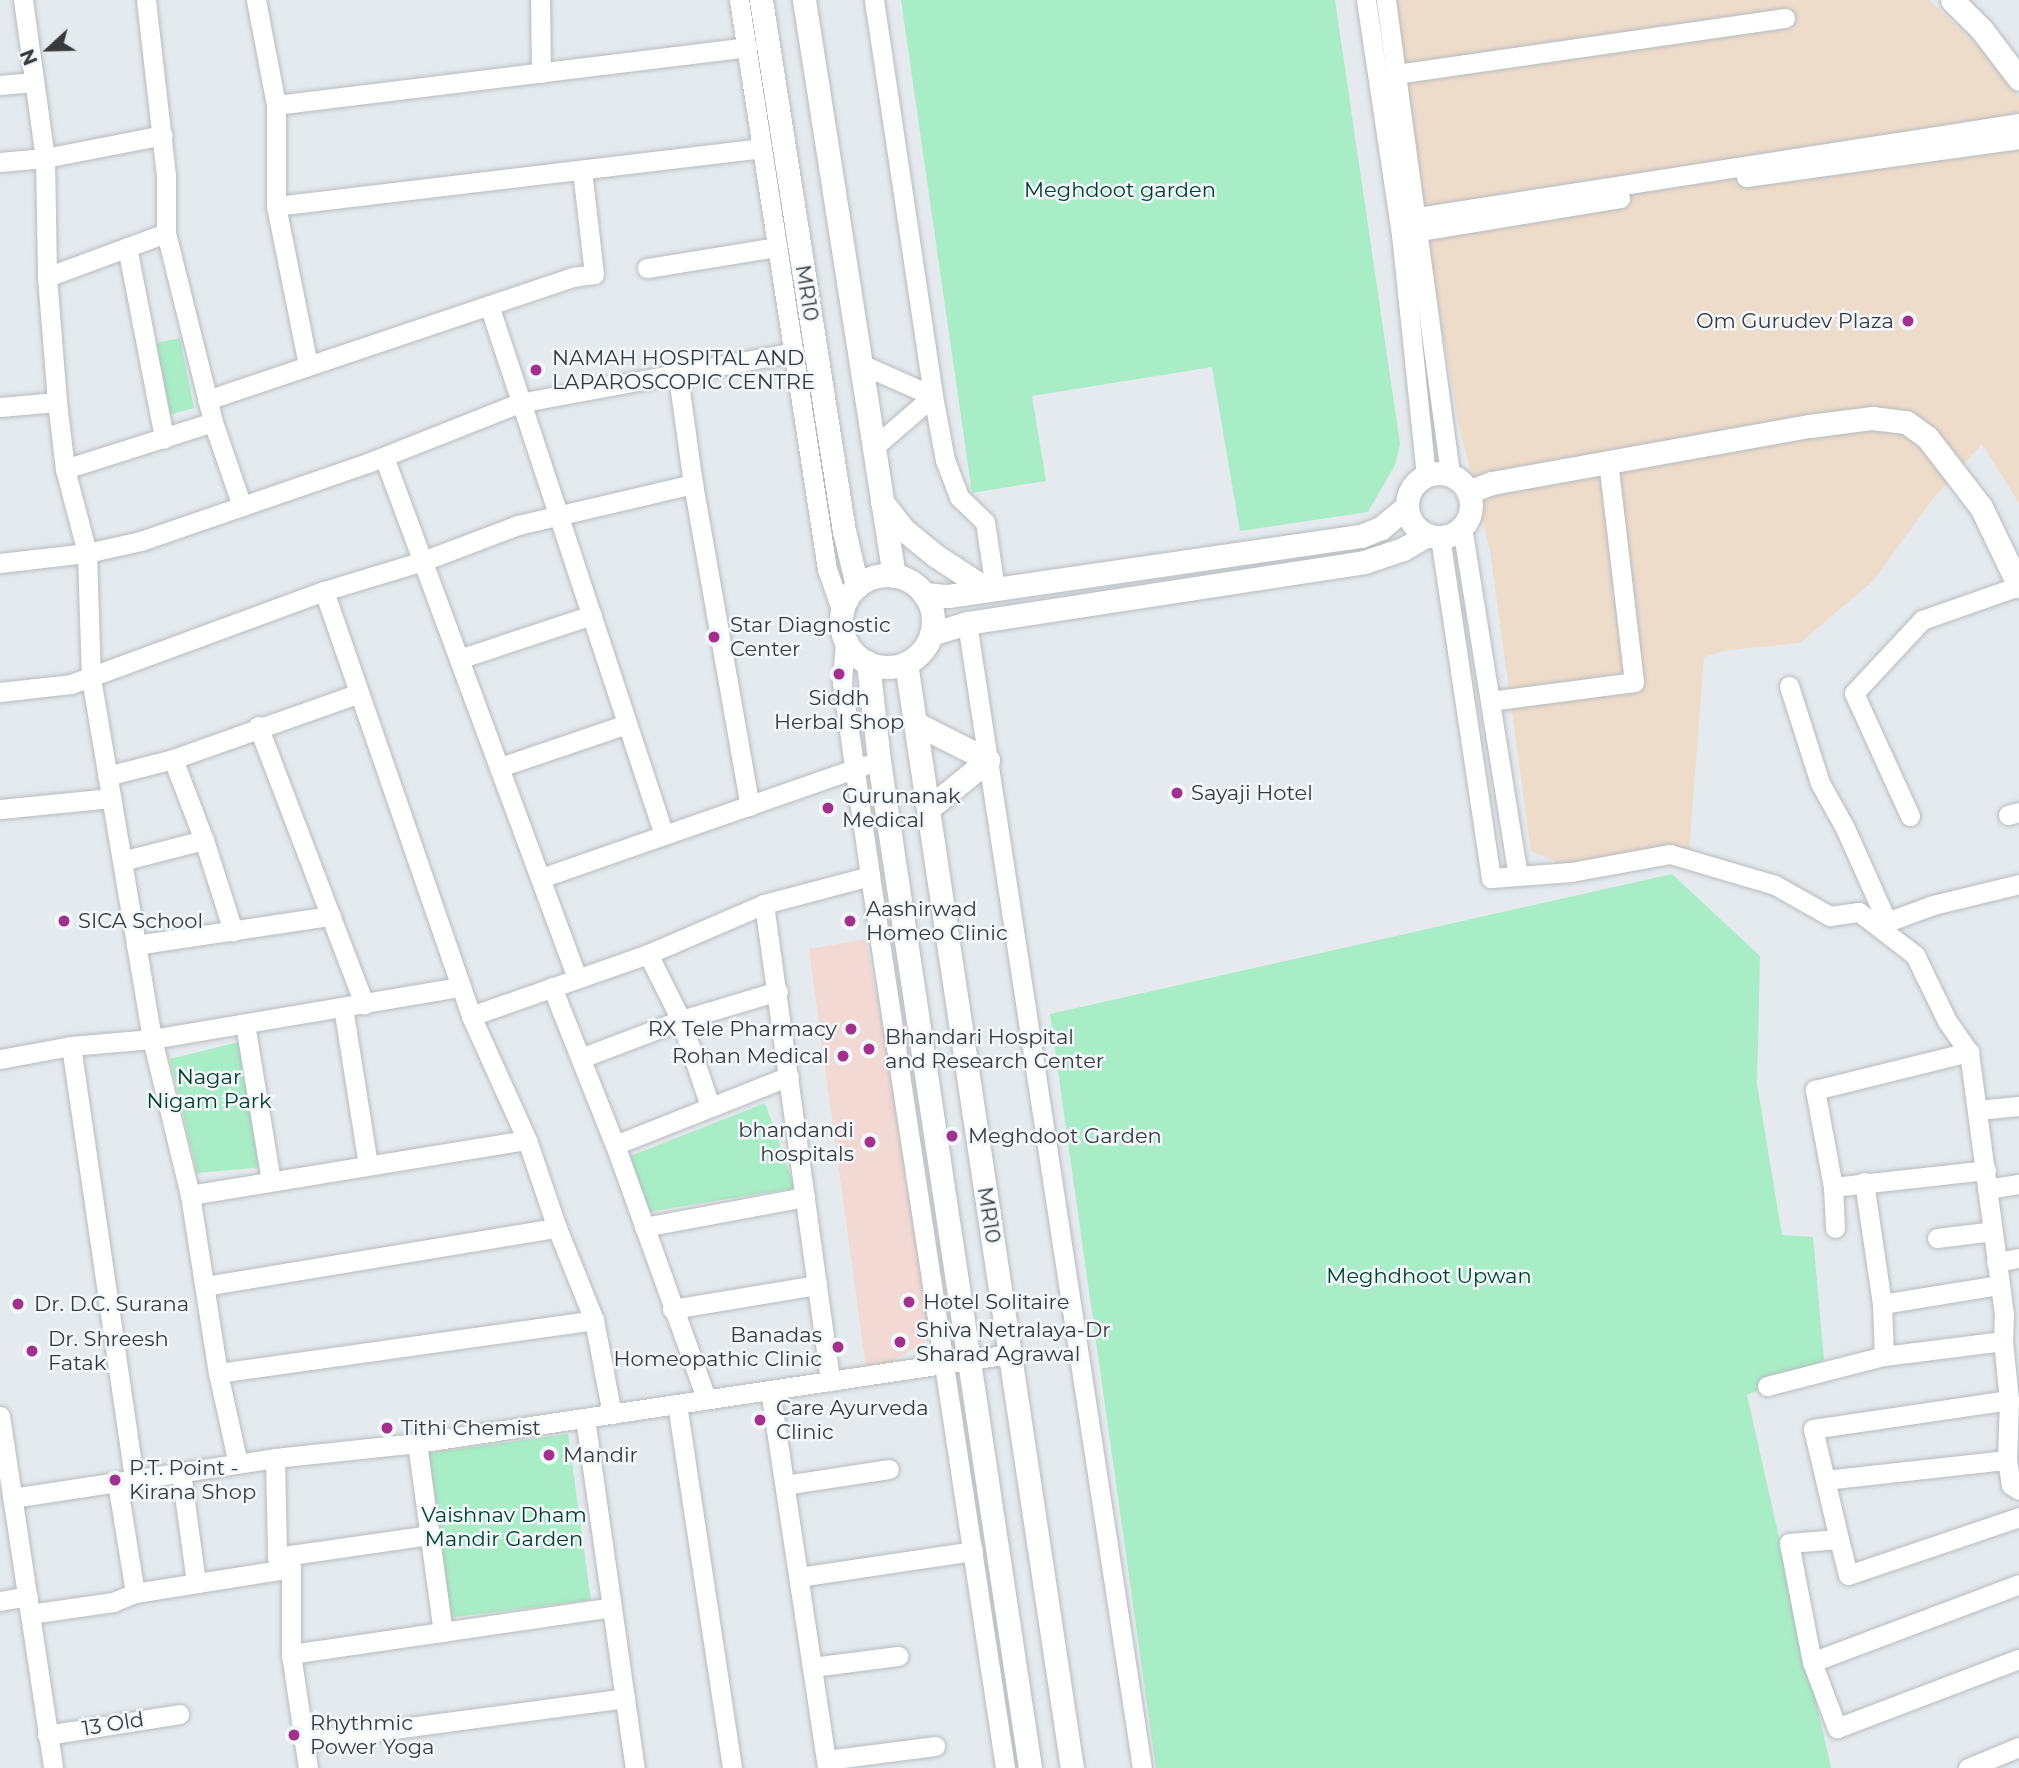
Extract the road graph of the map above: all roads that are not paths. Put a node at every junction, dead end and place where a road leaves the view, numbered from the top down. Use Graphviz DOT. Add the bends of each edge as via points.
graph roads {
  1 [pos="23,0"];
  2 [pos="146,0"];
  3 [pos="256,0"];
  4 [pos="540,0"];
  5 [pos="740,0"];
  6 [pos="761,0"];
  7 [pos="804,0"];
  8 [pos="874,0"];
  9 [pos="1366,0"];
  10 [pos="1385,0"];
  11 [pos="1952,0"];
  12 [pos="1784,18"];
  13 [pos="747,47"];
  14 [pos="541,72"];
  15 [pos="1396,74"];
  16 [pos="2019,79"];
  17 [pos="34,82"];
  18 [pos="0,85"];
  19 [pos="276,105"];
  20 [pos="2019,122"];
  21 [pos="163,135"];
  22 [pos="2019,139"];
  23 [pos="1910,147"];
  24 [pos="762,148"];
  25 [pos="45,158"];
  26 [pos="0,162"];
  27 [pos="582,170"];
  28 [pos="276,206"];
  29 [pos="1409,226"];
  30 [pos="166,233"];
  31 [pos="127,247"];
  32 [pos="777,247"];
  33 [pos="647,268"];
  34 [pos="47,277"];
  35 [pos="489,305"];
  36 [pos="793,352"];
  37 [pos="861,364"];
  38 [pos="308,365"];
  39 [pos="678,376"];
  40 [pos="933,396"];
  41 [pos="207,400"];
  42 [pos="57,402"];
  43 [pos="519,402"];
  44 [pos="0,407"];
  45 [pos="213,422"];
  46 [pos="164,438"];
  47 [pos="874,447"];
  48 [pos="384,457"];
  49 [pos="1608,462"];
  50 [pos="65,469"];
  51 [pos="1450,475"];
  52 [pos="1426,476"];
  53 [pos="694,484"];
  54 [pos="1468,492"];
  55 [pos="880,500"];
  56 [pos="242,506"];
  57 [pos="1407,506"];
  58 [pos="559,516"];
  59 [pos="1462,527"];
  60 [pos="1434,536"];
  61 [pos="87,552"];
  62 [pos="423,561"];
  63 [pos="0,564"];
  64 [pos="894,576"];
  65 [pos="857,586"];
  66 [pos="2019,586"];
  67 [pos="992,590"];
  68 [pos="324,591"];
  69 [pos="923,594"];
  70 [pos="842,612"];
  71 [pos="592,615"];
  72 [pos="967,623"];
  73 [pos="931,634"];
  74 [pos="845,641"];
  75 [pos="459,659"];
  76 [pos="867,663"];
  77 [pos="906,663"];
  78 [pos="90,678"];
  79 [pos="1789,686"];
  80 [pos="0,692"];
  81 [pos="357,694"];
  82 [pos="1490,701"];
  83 [pos="915,723"];
  84 [pos="627,724"];
  85 [pos="258,726"];
  86 [pos="173,759"];
  87 [pos="988,760"];
  88 [pos="879,761"];
  89 [pos="500,767"];
  90 [pos="854,768"];
  91 [pos="107,776"];
  92 [pos="111,798"];
  93 [pos="750,806"];
  94 [pos="0,809"];
  95 [pos="928,809"];
  96 [pos="1910,816"];
  97 [pos="664,835"];
  98 [pos="204,840"];
  99 [pos="122,861"];
  100 [pos="1518,875"];
  101 [pos="870,876"];
  102 [pos="541,878"];
  103 [pos="2019,884"];
  104 [pos="764,904"];
  105 [pos="331,916"];
  106 [pos="1885,925"];
  107 [pos="233,931"];
  108 [pos="136,945"];
  109 [pos="648,954"];
  110 [pos="577,978"];
  111 [pos="461,987"];
  112 [pos="552,987"];
  113 [pos="778,991"];
  114 [pos="364,1004"];
  115 [pos="343,1007"];
  116 [pos="471,1016"];
  117 [pos="681,1020"];
  118 [pos="246,1024"];
  119 [pos="152,1039"];
  120 [pos="71,1046"];
  121 [pos="1969,1052"];
  122 [pos="581,1058"];
  123 [pos="0,1059"];
  124 [pos="789,1076"];
  125 [pos="710,1106"];
  126 [pos="2019,1106"];
  127 [pos="1977,1110"];
  128 [pos="527,1140"];
  129 [pos="615,1145"];
  130 [pos="368,1165"];
  131 [pos="1987,1180"];
  132 [pos="271,1181"];
  133 [pos="1864,1182"];
  134 [pos="2019,1184"];
  135 [pos="1833,1187"];
  136 [pos="190,1195"];
  137 [pos="805,1197"];
  138 [pos="644,1227"];
  139 [pos="557,1228"];
  140 [pos="1835,1228"];
  141 [pos="1993,1231"];
  142 [pos="1937,1238"];
  143 [pos="2019,1258"];
  144 [pos="1996,1262"];
  145 [pos="817,1285"];
  146 [pos="1999,1285"];
  147 [pos="205,1286"];
  148 [pos="1882,1304"];
  149 [pos="672,1309"];
  150 [pos="2012,1312"];
  151 [pos="594,1320"];
  152 [pos="2003,1341"];
  153 [pos="1010,1353"];
  154 [pos="1884,1356"];
  155 [pos="969,1359"];
  156 [pos="944,1363"];
  157 [pos="2012,1366"];
  158 [pos="218,1373"];
  159 [pos="830,1381"];
  160 [pos="1767,1386"];
  161 [pos="770,1390"];
  162 [pos="706,1398"];
  163 [pos="677,1404"];
  164 [pos="2012,1411"];
  165 [pos="612,1414"];
  166 [pos="0,1416"];
  167 [pos="585,1418"];
  168 [pos="417,1443"];
  169 [pos="275,1458"];
  170 [pos="2007,1460"];
  171 [pos="238,1464"];
  172 [pos="889,1469"];
  173 [pos="181,1472"];
  174 [pos="1825,1480"];
  175 [pos="125,1481"];
  176 [pos="785,1485"];
  177 [pos="2019,1490"];
  178 [pos="12,1498"];
  179 [pos="2019,1517"];
  180 [pos="430,1535"];
  181 [pos="1839,1539"];
  182 [pos="973,1552"];
  183 [pos="284,1562"];
  184 [pos="799,1577"];
  185 [pos="196,1583"];
  186 [pos="2019,1584"];
  187 [pos="135,1592"];
  188 [pos="0,1601"];
  189 [pos="29,1605"];
  190 [pos="612,1607"];
  191 [pos="443,1632"];
  192 [pos="291,1654"];
  193 [pos="898,1656"];
  194 [pos="2019,1659"];
  195 [pos="1812,1662"];
  196 [pos="812,1667"];
  197 [pos="625,1698"];
  198 [pos="179,1714"];
  199 [pos="47,1735"];
  200 [pos="304,1741"];
  201 [pos="935,1746"];
  202 [pos="2019,1746"];
  203 [pos="827,1764"];
  204 [pos="53,1768"];
  205 [pos="308,1768"];
  206 [pos="635,1768"];
  207 [pos="732,1768"];
  208 [pos="1005,1768"];
  209 [pos="1030,1768"];
  210 [pos="1072,1768"];
  211 [pos="1142,1768"];
  212 [pos="1968,1768"];
  1 -- 17 [label="street"];
  2 -- 21 [label="street"];
  3 -- 19 [label="street"];
  4 -- 14 [label="street"];
  5 -- 13 [label="street"];
  6 -- 65 [label="main road, MR10" via="844,531"];
  7 -- 37 [label="main road, MR10"];
  8 -- 40 [label="street"];
  9 -- 29 [label="street"];
  10 -- 15 [label="street"];
  11 -- 16 [label="main road"];
  12 -- 15 [label="street"];
  13 -- 14 [label="street"];
  13 -- 24 [label="street"];
  14 -- 19 [label="street"];
  15 -- 29 [label="street"];
  17 -- 18 [label="street"];
  17 -- 25 [label="street"];
  19 -- 28 [label="street"];
  20 -- 23 [label="street"];
  21 -- 25 [label="street"];
  21 -- 30 [label="street"];
  22 -- 23 [label="street"];
  23 -- 29 [label="street" via="1723,181"];
  24 -- 27 [label="street"];
  24 -- 32 [label="street"];
  25 -- 26 [label="street"];
  25 -- 34 [label="street"];
  27 -- 28 [label="street"];
  27 -- 35 [label="street" via="594,274"];
  28 -- 38 [label="street"];
  29 -- 51 [label="street"];
  29 -- 52 [label="street"];
  30 -- 31 [label="street"];
  30 -- 41 [label="street"];
  31 -- 34 [label="street"];
  31 -- 46 [label="street"];
  32 -- 33 [label="street"];
  32 -- 36 [label="street"];
  34 -- 42 [label="street"];
  35 -- 38 [label="street"];
  35 -- 43 [label="street"];
  36 -- 39 [label="street"];
  36 -- 70 [label="street" via="827,569"];
  37 -- 40 [label="street"];
  37 -- 47 [label="main road, MR10"];
  38 -- 41 [label="street"];
  39 -- 43 [label="street"];
  39 -- 53 [label="street"];
  40 -- 47 [label="street"];
  40 -- 67 [label="street" via="945,460 959,497 985,522"];
  41 -- 45 [label="street"];
  42 -- 44 [label="street"];
  42 -- 50 [label="street"];
  43 -- 48 [label="street"];
  43 -- 58 [label="street"];
  45 -- 46 [label="street"];
  45 -- 56 [label="street"];
  46 -- 50 [label="street"];
  47 -- 55 [label="main road, MR10"];
  48 -- 56 [label="street"];
  48 -- 62 [label="street"];
  49 -- 54 [label="main road" via="1492,482"];
  49 -- 66 [label="main road" via="1860,420 1906,422 1927,437 1981,507"];
  49 -- 82 [label="street" via="1634,682"];
  50 -- 61 [label="street"];
  51 -- 52 [label="main road"];
  51 -- 54 [label="main road"];
  52 -- 57 [label="main road" via="1412,488"];
  53 -- 58 [label="street"];
  53 -- 93 [label="street"];
  54 -- 59 [label="main road" via="1470,511"];
  55 -- 64 [label="main road, MR10"];
  55 -- 67 [label="main road" via="904,530 936,556"];
  56 -- 61 [label="street" via="141,541"];
  57 -- 60 [label="main road" via="1413,523"];
  57 -- 67 [label="main road" via="1381,528 1362,536"];
  58 -- 62 [label="street"];
  58 -- 71 [label="street"];
  59 -- 60 [label="main road"];
  59 -- 82 [label="street"];
  60 -- 72 [label="main road" via="1364,562"];
  60 -- 100 [label="street" via="1491,878"];
  61 -- 63 [label="street"];
  61 -- 78 [label="street"];
  62 -- 68 [label="street"];
  62 -- 75 [label="street"];
  64 -- 65 [label="main road"];
  64 -- 69 [label="main road"];
  65 -- 70 [label="main road"];
  66 -- 96 [label="street" via="1922,620 1854,693"];
  67 -- 69 [label="main road"];
  68 -- 78 [label="street"];
  68 -- 81 [label="street"];
  69 -- 73 [label="main road" via="930,607"];
  70 -- 74 [label="main road"];
  71 -- 75 [label="street"];
  71 -- 84 [label="street"];
  72 -- 73 [label="main road"];
  72 -- 87 [label="street"];
  73 -- 77 [label="main road" via="917,656"];
  74 -- 76 [label="main road"];
  74 -- 90 [label="street" via="842,683"];
  75 -- 89 [label="street"];
  76 -- 77 [label="main road" via="880,667"];
  76 -- 88 [label="main road, MR10"];
  77 -- 83 [label="main road, MR10"];
  78 -- 80 [label="street"];
  78 -- 91 [label="street"];
  79 -- 106 [label="street" via="1820,783 1845,828"];
  81 -- 85 [label="street"];
  81 -- 111 [label="street"];
  82 -- 100 [label="street"];
  83 -- 87 [label="main road"];
  83 -- 95 [label="main road, MR10"];
  84 -- 89 [label="street"];
  84 -- 97 [label="street"];
  85 -- 86 [label="street"];
  85 -- 105 [label="street"];
  86 -- 91 [label="street"];
  86 -- 98 [label="street"];
  87 -- 95 [label="main road"];
  87 -- 211 [label="street"];
  88 -- 90 [label="street"];
  88 -- 155 [label="main road, MR10"];
  89 -- 102 [label="street"];
  90 -- 93 [label="street"];
  90 -- 101 [label="street"];
  91 -- 92 [label="street"];
  92 -- 94 [label="street"];
  92 -- 99 [label="street"];
  93 -- 97 [label="street"];
  95 -- 153 [label="main road, MR10"];
  97 -- 102 [label="street"];
  98 -- 99 [label="street"];
  98 -- 107 [label="street"];
  99 -- 108 [label="street"];
  100 -- 106 [label="street" via="1571,873 1670,854 1775,885 1830,916 1859,912"];
  101 -- 104 [label="street"];
  101 -- 156 [label="street"];
  102 -- 110 [label="street"];
  103 -- 106 [label="street" via="1950,900"];
  104 -- 109 [label="street"];
  104 -- 113 [label="street"];
  105 -- 107 [label="street"];
  105 -- 114 [label="street"];
  106 -- 121 [label="street" via="1915,956 1947,1021"];
  107 -- 108 [label="street"];
  108 -- 119 [label="street"];
  109 -- 110 [label="street"];
  109 -- 117 [label="street"];
  110 -- 112 [label="street"];
  111 -- 114 [label="street"];
  111 -- 116 [label="street"];
  112 -- 116 [label="street"];
  112 -- 122 [label="street"];
  113 -- 117 [label="street"];
  113 -- 124 [label="street"];
  114 -- 115 [label="street"];
  115 -- 118 [label="street"];
  115 -- 130 [label="street"];
  116 -- 128 [label="street"];
  117 -- 122 [label="street"];
  117 -- 125 [label="street"];
  118 -- 119 [label="street"];
  118 -- 132 [label="street"];
  119 -- 120 [label="street"];
  119 -- 136 [label="street"];
  120 -- 123 [label="street"];
  120 -- 175 [label="street"];
  121 -- 127 [label="street"];
  121 -- 135 [label="street" via="1815,1090"];
  122 -- 129 [label="street"];
  124 -- 125 [label="street"];
  124 -- 137 [label="street"];
  125 -- 129 [label="street"];
  126 -- 127 [label="street"];
  127 -- 131 [label="street"];
  128 -- 130 [label="street"];
  128 -- 139 [label="street"];
  129 -- 138 [label="street"];
  130 -- 132 [label="street"];
  131 -- 133 [label="street"];
  131 -- 134 [label="street"];
  131 -- 141 [label="street"];
  132 -- 136 [label="street"];
  133 -- 135 [label="street"];
  133 -- 148 [label="street"];
  135 -- 140 [label="street"];
  136 -- 147 [label="street"];
  137 -- 138 [label="street"];
  137 -- 145 [label="street"];
  138 -- 149 [label="street"];
  139 -- 147 [label="street"];
  139 -- 151 [label="street"];
  141 -- 142 [label="street"];
  141 -- 144 [label="street"];
  143 -- 144 [label="street"];
  144 -- 146 [label="street"];
  145 -- 149 [label="street"];
  145 -- 159 [label="street"];
  146 -- 148 [label="street"];
  146 -- 150 [label="street"];
  147 -- 158 [label="street"];
  148 -- 154 [label="street"];
  149 -- 162 [label="street"];
  150 -- 152 [label="street"];
  151 -- 158 [label="street"];
  151 -- 165 [label="street"];
  152 -- 154 [label="street"];
  152 -- 157 [label="street"];
  153 -- 155 [label="street"];
  153 -- 210 [label="main road, MR10"];
  154 -- 160 [label="street"];
  155 -- 156 [label="street"];
  155 -- 209 [label="main road, MR10"];
  156 -- 159 [label="street"];
  156 -- 182 [label="street"];
  157 -- 164 [label="street"];
  158 -- 171 [label="street"];
  159 -- 161 [label="street"];
  161 -- 162 [label="street"];
  161 -- 176 [label="street"];
  162 -- 163 [label="street"];
  163 -- 165 [label="street"];
  163 -- 207 [label="street"];
  164 -- 170 [label="street"];
  164 -- 174 [label="street" via="1812,1429"];
  165 -- 167 [label="street"];
  166 -- 178 [label="street"];
  167 -- 168 [label="street"];
  167 -- 190 [label="street"];
  168 -- 169 [label="street"];
  168 -- 180 [label="street"];
  169 -- 171 [label="street"];
  169 -- 183 [label="street"];
  170 -- 174 [label="street"];
  170 -- 177 [label="street" via="2011,1485"];
  171 -- 173 [label="street"];
  172 -- 176 [label="street"];
  173 -- 175 [label="street"];
  173 -- 185 [label="street"];
  174 -- 181 [label="street"];
  175 -- 178 [label="street"];
  175 -- 187 [label="street"];
  176 -- 184 [label="street"];
  178 -- 189 [label="street"];
  179 -- 181 [label="street" via="1848,1575"];
  180 -- 183 [label="street"];
  180 -- 191 [label="street"];
  181 -- 195 [label="street" via="1789,1543"];
  182 -- 184 [label="street"];
  182 -- 208 [label="street"];
  183 -- 185 [label="street"];
  183 -- 192 [label="street"];
  184 -- 196 [label="street"];
  185 -- 187 [label="street"];
  186 -- 195 [label="street"];
  187 -- 189 [label="street" via="113,1602"];
  188 -- 189 [label="street"];
  189 -- 199 [label="street"];
  190 -- 191 [label="street"];
  190 -- 197 [label="street"];
  191 -- 192 [label="street"];
  192 -- 200 [label="street"];
  193 -- 196 [label="street"];
  194 -- 195 [label="street" via="1837,1728"];
  196 -- 203 [label="street"];
  197 -- 200 [label="street"];
  197 -- 206 [label="street"];
  198 -- 199 [label="street, 13 Old"];
  199 -- 204 [label="street"];
  200 -- 205 [label="street"];
  201 -- 203 [label="street"];
  202 -- 212 [label="street"];
}
